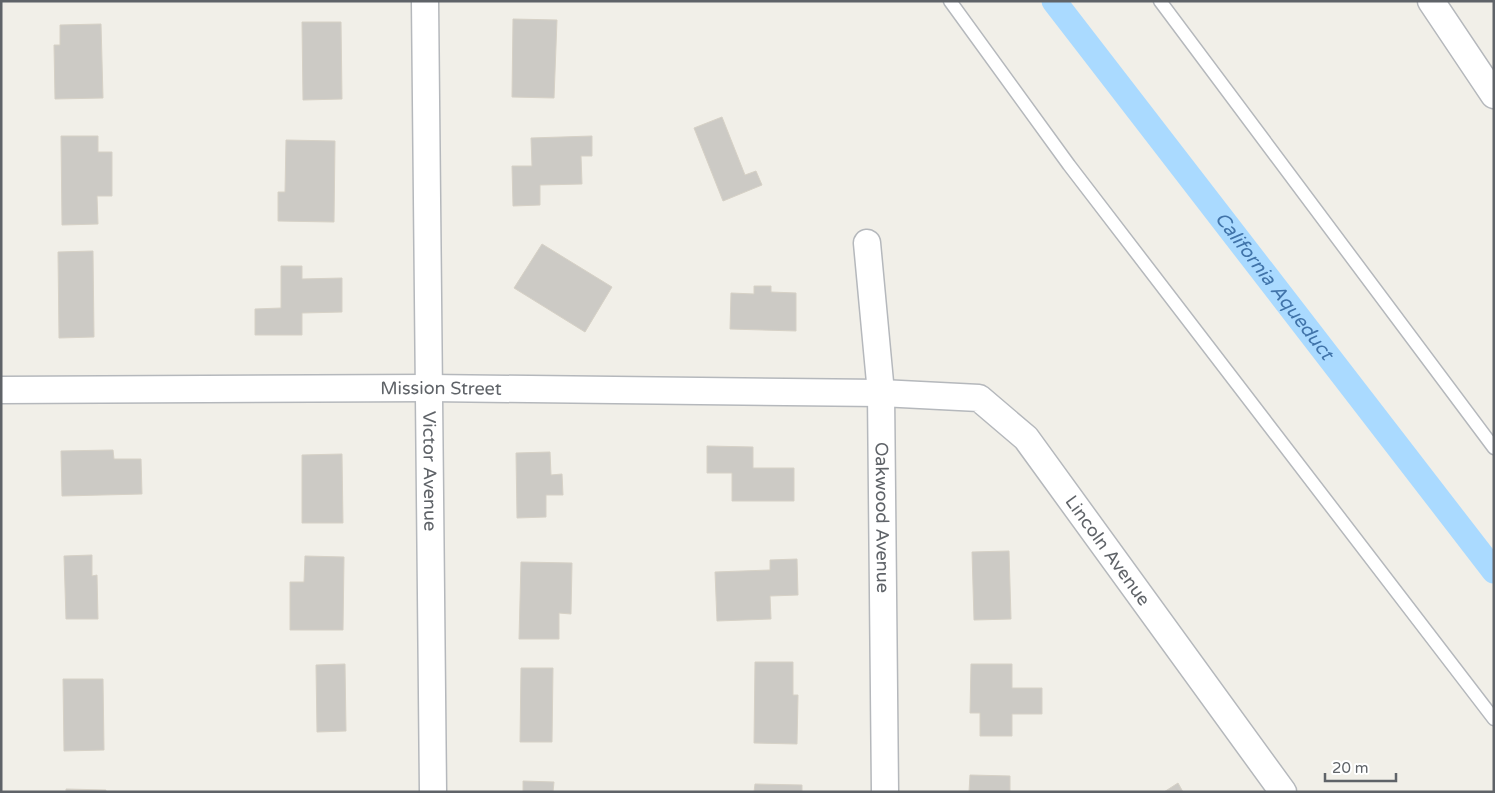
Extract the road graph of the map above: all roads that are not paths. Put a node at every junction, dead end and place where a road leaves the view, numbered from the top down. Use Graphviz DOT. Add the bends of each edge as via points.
graph roads {
  1 [pos="425,1"];
  2 [pos="950,1"];
  3 [pos="1160,1"];
  4 [pos="1431,1"];
  5 [pos="1494,95"];
  6 [pos="867,243"];
  7 [pos="430,388"];
  8 [pos="1,390"];
  9 [pos="880,392"];
  10 [pos="1494,448"];
  11 [pos="1494,719"];
  12 [pos="433,792"];
  13 [pos="885,792"];
  14 [pos="1283,792"];
  1 -- 7 [label="street, Victor Avenue"];
  2 -- 11 [label="lane" via="1069,164"];
  3 -- 10 [label="lane"];
  4 -- 5 [label="street"];
  6 -- 9 [label="street, Oakwood Avenue"];
  7 -- 8 [label="street, Mission Street"];
  7 -- 9 [label="street, Mission Street"];
  7 -- 12 [label="street, Victor Avenue"];
  9 -- 13 [label="street, Oakwood Avenue"];
  9 -- 14 [label="street, Lincoln Avenue" via="979,398 1026,438"];
}
